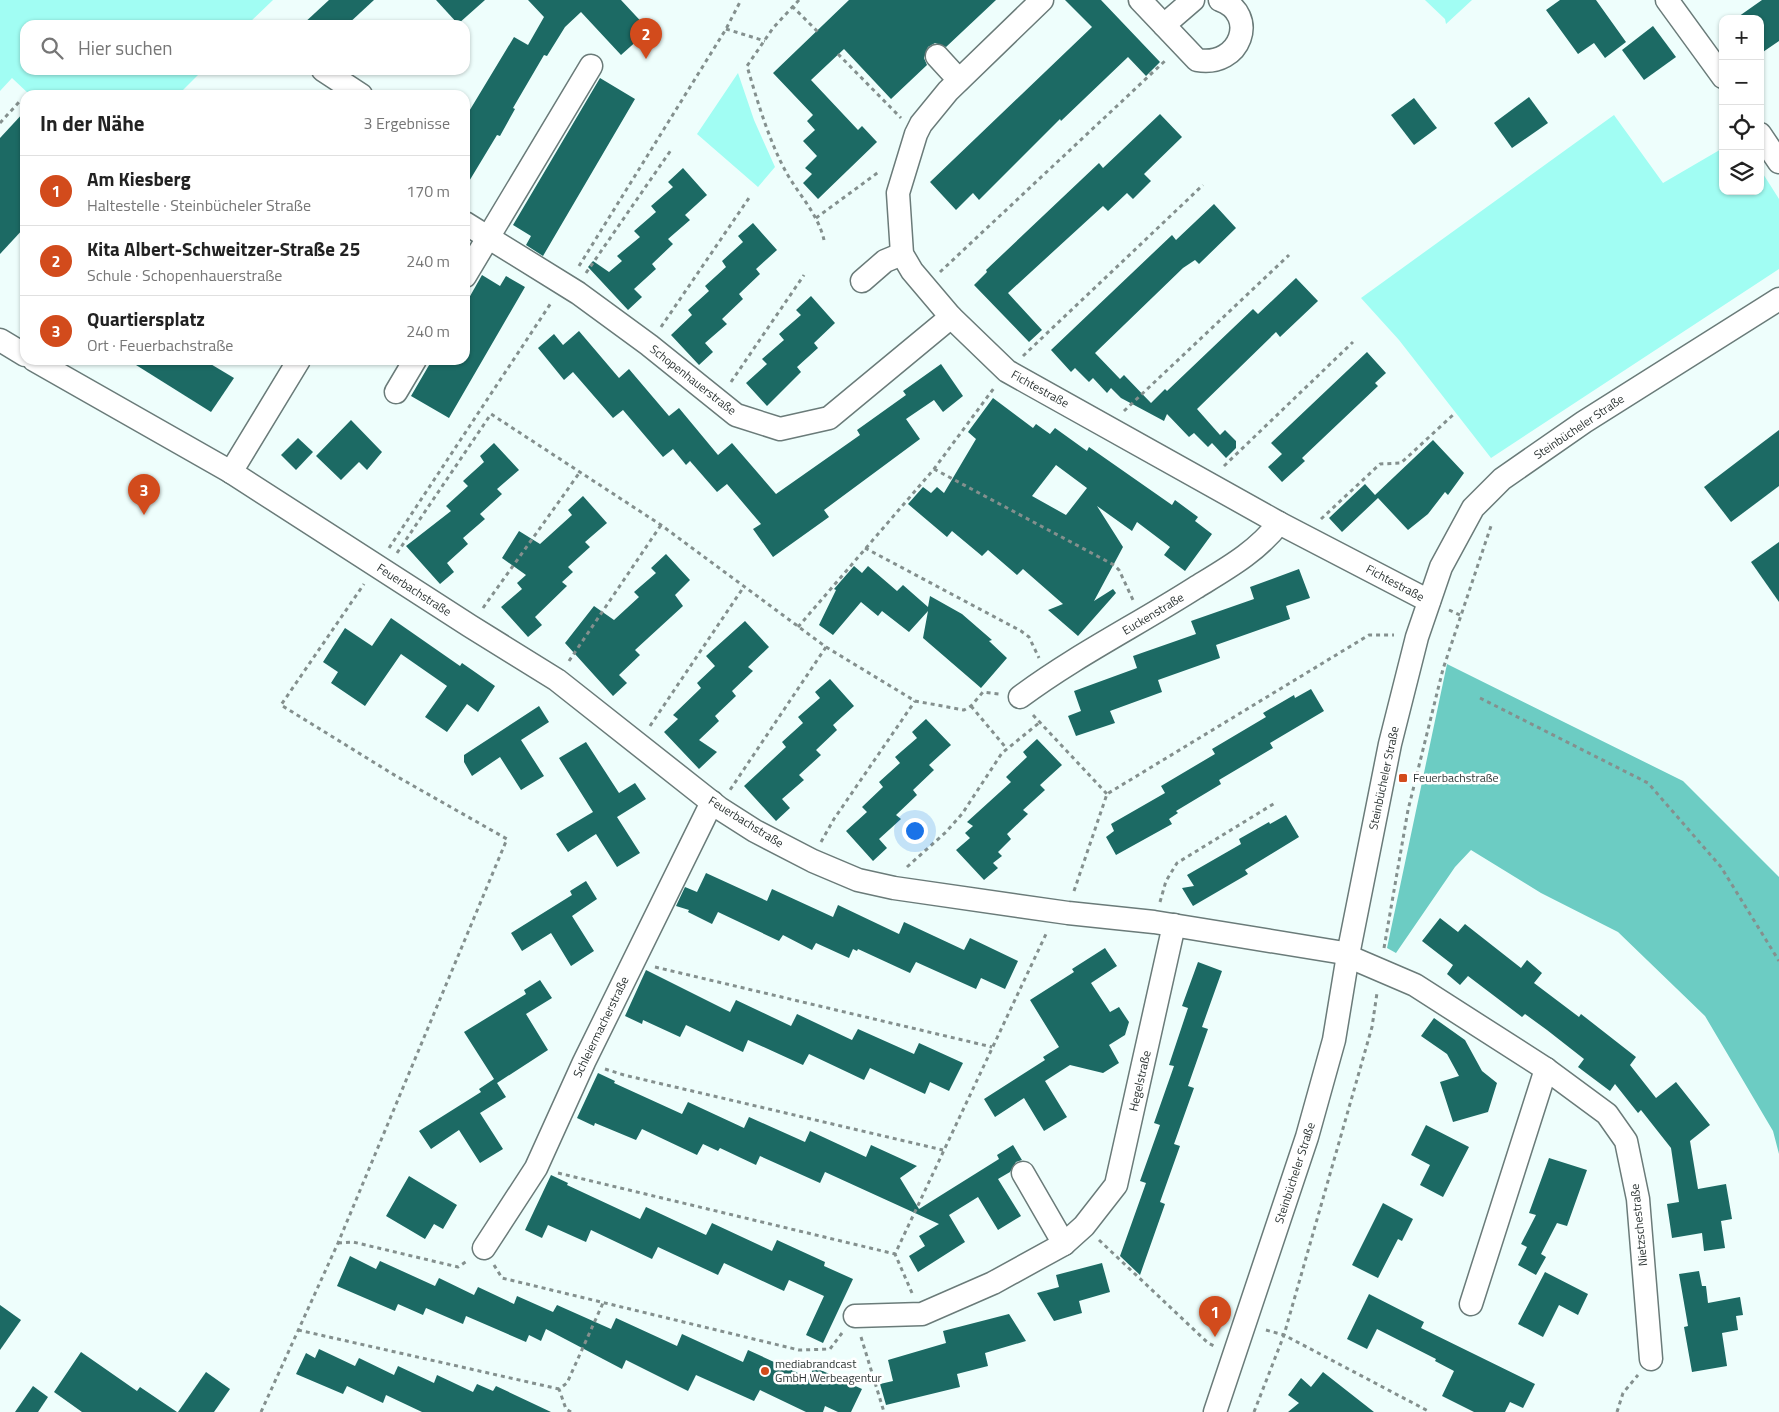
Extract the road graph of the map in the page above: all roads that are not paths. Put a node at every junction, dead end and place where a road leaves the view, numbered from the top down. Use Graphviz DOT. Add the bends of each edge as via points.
graph roads {
  1 [pos="1042,0"];
  2 [pos="1140,0"];
  3 [pos="1193,0"];
  4 [pos="1220,0"];
  5 [pos="1667,0"];
  6 [pos="1164,25"];
  7 [pos="937,56"];
  8 [pos="591,66"];
  9 [pos="1719,72"];
  10 [pos="330,75"];
  11 [pos="959,80"];
  12 [pos="353,90"];
  13 [pos="1764,140"];
  14 [pos="1779,162"];
  15 [pos="470,226"];
  16 [pos="488,238"];
  17 [pos="902,254"];
  18 [pos="470,268"];
  19 [pos="862,281"];
  20 [pos="1779,299"];
  21 [pos="952,317"];
  22 [pos="0,340"];
  23 [pos="20,352"];
  24 [pos="43,365"];
  25 [pos="296,365"];
  26 [pos="412,365"];
  27 [pos="396,392"];
  28 [pos="231,472"];
  29 [pos="1279,523"];
  30 [pos="1429,601"];
  31 [pos="1020,697"];
  32 [pos="712,802"];
  33 [pos="1164,923"];
  34 [pos="1348,954"];
  35 [pos="1546,1068"];
  36 [pos="1023,1173"];
  37 [pos="1064,1244"];
  38 [pos="484,1248"];
  39 [pos="1471,1304"];
  40 [pos="854,1316"];
  41 [pos="1651,1359"];
  42 [pos="1215,1412"];
  1 -- 11 [label="street, Fichtestraße"];
  2 -- 6 [label="street"];
  3 -- 6 [label="street"];
  4 -- 6 [label="street" via="1228,3 1238,15 1242,28 1240,39 1228,56 1208,62 1197,60"];
  5 -- 9 [label="street"];
  7 -- 11 [label="street"];
  8 -- 16 [label="street"];
  10 -- 12 [label="street"];
  11 -- 17 [label="street, Fichtestraße" via="921,124 911,151 898,193"];
  13 -- 14 [label="street"];
  15 -- 16 [label="street, Schopenhauerstraße"];
  16 -- 18 [label="street"];
  16 -- 21 [label="street, Schopenhauerstraße" via="574,291 736,416 780,430 829,418"];
  17 -- 19 [label="street" via="885,261"];
  17 -- 21 [label="street, Fichtestraße" via="912,271"];
  20 -- 30 [label="street, Steinbücheler Straße" via="1584,422 1502,479 1474,508 1441,567"];
  21 -- 29 [label="street, Fichtestraße" via="1007,371"];
  22 -- 23 [label="street"];
  24 -- 28 [label="street, Feuerbachstraße"];
  25 -- 28 [label="street"];
  26 -- 27 [label="street"];
  28 -- 32 [label="street, Feuerbachstraße" via="557,680"];
  29 -- 30 [label="street, Fichtestraße"];
  29 -- 31 [label="street, Euckenstraße" via="1266,540 1244,558 1049,676"];
  30 -- 34 [label="street, Steinbücheler Straße" via="1383,775"];
  32 -- 33 [label="street, Feuerbachstraße" via="812,861 858,880 1062,912"];
  32 -- 38 [label="street, Schleiermacherstraße" via="634,958 536,1168"];
  33 -- 34 [label="street, Feuerbachstraße"];
  33 -- 37 [label="street, Hegelstraße" via="1116,1185 1084,1226"];
  34 -- 35 [label="street, Nietzschestraße" via="1415,985"];
  34 -- 42 [label="street, Steinbücheler Straße" via="1334,1040 1308,1137"];
  35 -- 39 [label="street"];
  35 -- 41 [label="street, Nietzschestraße" via="1607,1114 1626,1141 1638,1199"];
  36 -- 37 [label="street"];
  37 -- 40 [label="street, Hegelstraße" via="993,1283 922,1314"];
}
